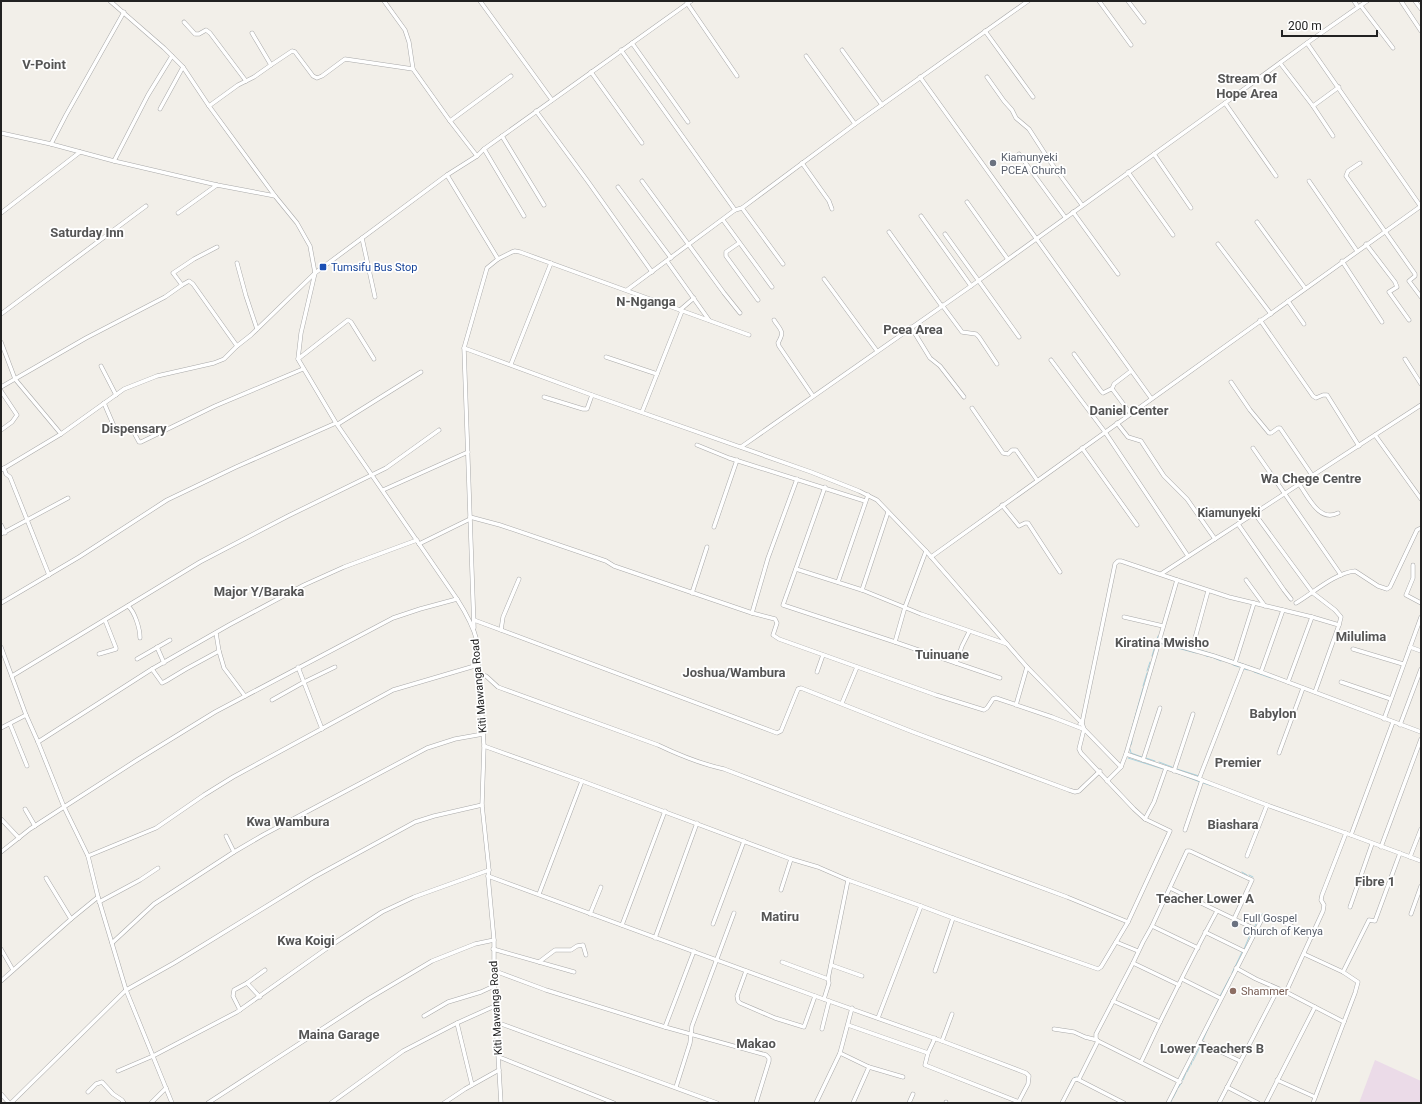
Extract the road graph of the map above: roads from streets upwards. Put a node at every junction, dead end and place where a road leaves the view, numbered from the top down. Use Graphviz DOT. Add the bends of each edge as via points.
graph roads {
  1 [pos="110,1"];
  2 [pos="384,1"];
  3 [pos="480,1"];
  4 [pos="1028,1"];
  5 [pos="1099,1"];
  6 [pos="1128,1"];
  7 [pos="1354,1"];
  8 [pos="1367,1"];
  9 [pos="1401,1"];
  10 [pos="1416,1"];
  11 [pos="689,2"];
  12 [pos="1360,6"];
  13 [pos="1421,9"];
  14 [pos="124,12"];
  15 [pos="184,22"];
  16 [pos="1144,22"];
  17 [pos="985,31"];
  18 [pos="1421,31"];
  19 [pos="252,33"];
  20 [pos="1307,42"];
  21 [pos="632,43"];
  22 [pos="1132,45"];
  23 [pos="1393,48"];
  24 [pos="621,50"];
  25 [pos="842,50"];
  26 [pos="172,56"];
  27 [pos="806,56"];
  28 [pos="1280,62"];
  29 [pos="271,65"];
  30 [pos="183,67"];
  31 [pos="413,69"];
  32 [pos="591,72"];
  33 [pos="510,76"];
  34 [pos="737,76"];
  35 [pos="920,77"];
  36 [pos="987,77"];
  37 [pos="246,81"];
  38 [pos="1339,87"];
  39 [pos="1033,97"];
  40 [pos="552,100"];
  41 [pos="1225,103"];
  42 [pos="882,105"];
  43 [pos="209,106"];
  44 [pos="1313,106"];
  45 [pos="160,109"];
  46 [pos="536,111"];
  47 [pos="450,121"];
  48 [pos="688,122"];
  49 [pos="855,124"];
  50 [pos="1,132"];
  51 [pos="502,136"];
  52 [pos="1333,136"];
  53 [pos="642,143"];
  54 [pos="52,144"];
  55 [pos="484,149"];
  56 [pos="80,152"];
  57 [pos="1019,154"];
  58 [pos="1154,154"];
  59 [pos="477,156"];
  60 [pos="114,161"];
  61 [pos="802,163"];
  62 [pos="1360,163"];
  63 [pos="1128,172"];
  64 [pos="447,175"];
  65 [pos="1276,176"];
  66 [pos="1309,181"];
  67 [pos="642,182"];
  68 [pos="217,185"];
  69 [pos="618,187"];
  70 [pos="275,196"];
  71 [pos="967,202"];
  72 [pos="544,205"];
  73 [pos="1082,205"];
  74 [pos="146,206"];
  75 [pos="1421,206"];
  76 [pos="742,208"];
  77 [pos="1191,208"];
  78 [pos="832,209"];
  79 [pos="735,210"];
  80 [pos="1073,212"];
  81 [pos="178,213"];
  82 [pos="1,214"];
  83 [pos="524,216"];
  84 [pos="921,216"];
  85 [pos="1065,217"];
  86 [pos="723,220"];
  87 [pos="1257,222"];
  88 [pos="1385,231"];
  89 [pos="889,232"];
  90 [pos="945,234"];
  91 [pos="1173,235"];
  92 [pos="362,238"];
  93 [pos="1035,238"];
  94 [pos="739,243"];
  95 [pos="1218,244"];
  96 [pos="1366,244"];
  97 [pos="689,245"];
  98 [pos="217,247"];
  99 [pos="1357,251"];
  100 [pos="671,258"];
  101 [pos="1007,258"];
  102 [pos="498,259"];
  103 [pos="666,261"];
  104 [pos="1342,261"];
  105 [pos="237,263"];
  106 [pos="551,263"];
  107 [pos="784,264"];
  108 [pos="652,272"];
  109 [pos="315,273"];
  110 [pos="1118,274"];
  111 [pos="824,279"];
  112 [pos="978,279"];
  113 [pos="182,285"];
  114 [pos="971,286"];
  115 [pos="772,287"];
  116 [pos="1305,288"];
  117 [pos="627,290"];
  118 [pos="375,297"];
  119 [pos="1421,297"];
  120 [pos="694,298"];
  121 [pos="758,300"];
  122 [pos="1288,301"];
  123 [pos="942,305"];
  124 [pos="681,310"];
  125 [pos="740,313"];
  126 [pos="1,314"];
  127 [pos="1271,314"];
  128 [pos="774,320"];
  129 [pos="1260,320"];
  130 [pos="1409,320"];
  131 [pos="710,321"];
  132 [pos="1382,322"];
  133 [pos="1304,324"];
  134 [pos="911,327"];
  135 [pos="257,329"];
  136 [pos="749,335"];
  137 [pos="1019,337"];
  138 [pos="1,342"];
  139 [pos="237,346"];
  140 [pos="464,348"];
  141 [pos="877,351"];
  142 [pos="1074,354"];
  143 [pos="606,357"];
  144 [pos="298,359"];
  145 [pos="1405,359"];
  146 [pos="374,360"];
  147 [pos="1051,360"];
  148 [pos="510,364"];
  149 [pos="997,364"];
  150 [pos="101,366"];
  151 [pos="303,369"];
  152 [pos="1131,371"];
  153 [pos="421,372"];
  154 [pos="657,374"];
  155 [pos="15,379"];
  156 [pos="1231,382"];
  157 [pos="1421,384"];
  158 [pos="1,387"];
  159 [pos="1112,389"];
  160 [pos="1,391"];
  161 [pos="116,394"];
  162 [pos="592,395"];
  163 [pos="813,396"];
  164 [pos="544,397"];
  165 [pos="964,397"];
  166 [pos="1151,398"];
  167 [pos="104,403"];
  168 [pos="1421,405"];
  169 [pos="972,408"];
  170 [pos="642,412"];
  171 [pos="1130,413"];
  172 [pos="1117,422"];
  173 [pos="337,423"];
  174 [pos="1,430"];
  175 [pos="439,430"];
  176 [pos="1105,432"];
  177 [pos="61,434"];
  178 [pos="1374,435"];
  179 [pos="697,446"];
  180 [pos="1359,446"];
  181 [pos="741,447"];
  182 [pos="1082,448"];
  183 [pos="1253,448"];
  184 [pos="468,452"];
  185 [pos="737,460"];
  186 [pos="2,469"];
  187 [pos="372,475"];
  188 [pos="1312,475"];
  189 [pos="797,479"];
  190 [pos="1037,480"];
  191 [pos="1299,484"];
  192 [pos="825,487"];
  193 [pos="383,490"];
  194 [pos="1284,494"];
  195 [pos="868,495"];
  196 [pos="68,498"];
  197 [pos="1421,499"];
  198 [pos="865,501"];
  199 [pos="1002,505"];
  200 [pos="888,512"];
  201 [pos="1338,513"];
  202 [pos="1255,514"];
  203 [pos="470,518"];
  204 [pos="27,520"];
  205 [pos="1238,524"];
  206 [pos="1,525"];
  207 [pos="1137,525"];
  208 [pos="714,527"];
  209 [pos="1421,528"];
  210 [pos="3,533"];
  211 [pos="1215,539"];
  212 [pos="417,540"];
  213 [pos="419,544"];
  214 [pos="707,547"];
  215 [pos="926,551"];
  216 [pos="1188,556"];
  217 [pos="931,557"];
  218 [pos="1413,565"];
  219 [pos="796,569"];
  220 [pos="1060,572"];
  221 [pos="1161,574"];
  222 [pos="1340,574"];
  223 [pos="49,575"];
  224 [pos="519,579"];
  225 [pos="1176,580"];
  226 [pos="1246,580"];
  227 [pos="838,582"];
  228 [pos="862,590"];
  229 [pos="1208,591"];
  230 [pos="692,593"];
  231 [pos="1313,593"];
  232 [pos="1291,598"];
  233 [pos="458,599"];
  234 [pos="1,603"];
  235 [pos="1254,603"];
  236 [pos="1296,603"];
  237 [pos="1421,603"];
  238 [pos="128,606"];
  239 [pos="1265,606"];
  240 [pos="905,607"];
  241 [pos="1283,610"];
  242 [pos="752,613"];
  243 [pos="1124,617"];
  244 [pos="1312,617"];
  245 [pos="1421,617"];
  246 [pos="105,620"];
  247 [pos="474,620"];
  248 [pos="1163,626"];
  249 [pos="1339,626"];
  250 [pos="474,630"];
  251 [pos="501,630"];
  252 [pos="969,632"];
  253 [pos="216,633"];
  254 [pos="140,638"];
  255 [pos="170,640"];
  256 [pos="1158,640"];
  257 [pos="895,642"];
  258 [pos="1008,645"];
  259 [pos="1,647"];
  260 [pos="157,647"];
  261 [pos="1410,647"];
  262 [pos="1192,649"];
  263 [pos="1353,649"];
  264 [pos="218,651"];
  265 [pos="1421,651"];
  266 [pos="99,654"];
  267 [pos="823,655"];
  268 [pos="137,660"];
  269 [pos="164,662"];
  270 [pos="956,663"];
  271 [pos="1235,663"];
  272 [pos="1403,664"];
  273 [pos="478,665"];
  274 [pos="1243,666"];
  275 [pos="298,667"];
  276 [pos="335,667"];
  277 [pos="857,667"];
  278 [pos="1027,667"];
  279 [pos="152,669"];
  280 [pos="1421,669"];
  281 [pos="817,672"];
  282 [pos="1261,672"];
  283 [pos="479,675"];
  284 [pos="12,676"];
  285 [pos="1000,678"];
  286 [pos="304,682"];
  287 [pos="1288,682"];
  288 [pos="1341,682"];
  289 [pos="1303,688"];
  290 [pos="1314,692"];
  291 [pos="245,696"];
  292 [pos="1391,699"];
  293 [pos="272,700"];
  294 [pos="842,703"];
  295 [pos="1016,705"];
  296 [pos="1160,708"];
  297 [pos="1192,714"];
  298 [pos="26,715"];
  299 [pos="1384,719"];
  300 [pos="1393,722"];
  301 [pos="1082,723"];
  302 [pos="10,724"];
  303 [pos="1400,725"];
  304 [pos="1077,726"];
  305 [pos="1,728"];
  306 [pos="322,729"];
  307 [pos="1083,729"];
  308 [pos="1421,732"];
  309 [pos="483,734"];
  310 [pos="1421,739"];
  311 [pos="38,742"];
  312 [pos="484,746"];
  313 [pos="1279,753"];
  314 [pos="1126,754"];
  315 [pos="1143,760"];
  316 [pos="27,766"];
  317 [pos="1121,767"];
  318 [pos="1166,768"];
  319 [pos="1100,771"];
  320 [pos="1174,771"];
  321 [pos="582,780"];
  322 [pos="1201,780"];
  323 [pos="1108,781"];
  324 [pos="482,805"];
  325 [pos="1267,806"];
  326 [pos="64,807"];
  327 [pos="25,809"];
  328 [pos="665,811"];
  329 [pos="1,819"];
  330 [pos="1145,819"];
  331 [pos="697,823"];
  332 [pos="35,826"];
  333 [pos="1421,829"];
  334 [pos="1185,830"];
  335 [pos="1346,833"];
  336 [pos="1351,835"];
  337 [pos="226,836"];
  338 [pos="19,838"];
  339 [pos="744,841"];
  340 [pos="1372,844"];
  341 [pos="1381,847"];
  342 [pos="1,852"];
  343 [pos="234,852"];
  344 [pos="1400,854"];
  345 [pos="88,856"];
  346 [pos="1247,856"];
  347 [pos="1410,857"];
  348 [pos="791,859"];
  349 [pos="1421,861"];
  350 [pos="158,868"];
  351 [pos="489,870"];
  352 [pos="488,876"];
  353 [pos="46,878"];
  354 [pos="848,880"];
  355 [pos="1421,886"];
  356 [pos="601,887"];
  357 [pos="1170,888"];
  358 [pos="781,890"];
  359 [pos="539,894"];
  360 [pos="98,897"];
  361 [pos="99,902"];
  362 [pos="921,906"];
  363 [pos="1350,907"];
  364 [pos="1217,911"];
  365 [pos="734,913"];
  366 [pos="590,914"];
  367 [pos="1411,914"];
  368 [pos="953,918"];
  369 [pos="71,919"];
  370 [pos="1234,919"];
  371 [pos="1128,922"];
  372 [pos="713,924"];
  373 [pos="622,925"];
  374 [pos="1152,926"];
  375 [pos="1255,929"];
  376 [pos="1205,932"];
  377 [pos="1312,937"];
  378 [pos="655,938"];
  379 [pos="494,940"];
  380 [pos="1116,942"];
  381 [pos="112,943"];
  382 [pos="1,948"];
  383 [pos="1198,948"];
  384 [pos="493,949"];
  385 [pos="694,951"];
  386 [pos="1138,951"];
  387 [pos="1244,951"];
  388 [pos="1304,954"];
  389 [pos="586,956"];
  390 [pos="718,960"];
  391 [pos="539,962"];
  392 [pos="782,962"];
  393 [pos="1133,963"];
  394 [pos="830,965"];
  395 [pos="1236,968"];
  396 [pos="13,970"];
  397 [pos="265,970"];
  398 [pos="935,970"];
  399 [pos="495,971"];
  400 [pos="746,971"];
  401 [pos="574,972"];
  402 [pos="1343,972"];
  403 [pos="862,976"];
  404 [pos="1182,979"];
  405 [pos="828,980"];
  406 [pos="1,981"];
  407 [pos="247,983"];
  408 [pos="1178,985"];
  409 [pos="494,986"];
  410 [pos="1278,989"];
  411 [pos="126,990"];
  412 [pos="1286,992"];
  413 [pos="815,996"];
  414 [pos="260,997"];
  415 [pos="1220,998"];
  416 [pos="824,999"];
  417 [pos="829,1000"];
  418 [pos="1113,1001"];
  419 [pos="497,1005"];
  420 [pos="1315,1007"];
  421 [pos="852,1008"];
  422 [pos="240,1010"];
  423 [pos="952,1014"];
  424 [pos="424,1016"];
  425 [pos="878,1018"];
  426 [pos="496,1022"];
  427 [pos="1160,1022"];
  428 [pos="1344,1022"];
  429 [pos="457,1023"];
  430 [pos="848,1025"];
  431 [pos="665,1027"];
  432 [pos="822,1029"];
  433 [pos="1054,1029"];
  434 [pos="691,1035"];
  435 [pos="934,1038"];
  436 [pos="942,1040"];
  437 [pos="1097,1040"];
  438 [pos="1200,1042"];
  439 [pos="840,1053"];
  440 [pos="928,1053"];
  441 [pos="153,1056"];
  442 [pos="499,1057"];
  443 [pos="1240,1061"];
  444 [pos="1141,1062"];
  445 [pos="869,1067"];
  446 [pos="499,1070"];
  447 [pos="118,1071"];
  448 [pos="903,1077"];
  449 [pos="1079,1079"];
  450 [pos="1277,1080"];
  451 [pos="1180,1082"];
  452 [pos="472,1085"];
  453 [pos="676,1087"];
  454 [pos="1228,1087"];
  455 [pos="166,1088"];
  456 [pos="88,1092"];
  457 [pos="1,1094"];
  458 [pos="913,1094"];
  459 [pos="1315,1097"];
  460 [pos="1019,1102"];
  461 [pos="1122,1102"];
  462 [pos="10,1103"];
  463 [pos="124,1103"];
  464 [pos="150,1103"];
  465 [pos="172,1103"];
  466 [pos="208,1103"];
  467 [pos="331,1103"];
  468 [pos="444,1103"];
  469 [pos="501,1103"];
  470 [pos="614,1103"];
  471 [pos="717,1103"];
  472 [pos="756,1103"];
  473 [pos="816,1103"];
  474 [pos="853,1103"];
  475 [pos="909,1103"];
  476 [pos="1062,1103"];
  477 [pos="1168,1103"];
  478 [pos="1219,1103"];
  479 [pos="1258,1103"];
  480 [pos="1266,1103"];
  481 [pos="1313,1103"];
  1 -- 14 [label="street"];
  2 -- 31 [label="street" via="405,30 410,42"];
  3 -- 40 [label="street"];
  4 -- 17 [label="street"];
  5 -- 22 [label="street"];
  6 -- 16 [label="street"];
  7 -- 12 [label="street"];
  8 -- 12 [label="street"];
  9 -- 18 [label="street"];
  10 -- 13 [label="street"];
  11 -- 21 [label="street"];
  11 -- 34 [label="street"];
  12 -- 20 [label="street"];
  12 -- 23 [label="street"];
  14 -- 26 [label="street"];
  14 -- 54 [label="street"];
  15 -- 37 [label="street" via="195,34 206,30 210,33"];
  17 -- 35 [label="street"];
  17 -- 39 [label="street"];
  19 -- 29 [label="street"];
  20 -- 28 [label="street"];
  20 -- 38 [label="street"];
  21 -- 24 [label="street"];
  21 -- 48 [label="street"];
  24 -- 32 [label="street"];
  24 -- 79 [label="street"];
  25 -- 42 [label="street"];
  26 -- 30 [label="street"];
  26 -- 60 [label="street" via="148,95"];
  27 -- 49 [label="street"];
  28 -- 41 [label="street"];
  28 -- 44 [label="street"];
  29 -- 31 [label="street" via="292,51 317,78 345,59"];
  29 -- 37 [label="street"];
  30 -- 43 [label="street"];
  30 -- 45 [label="street"];
  31 -- 47 [label="street"];
  32 -- 40 [label="street"];
  32 -- 53 [label="street"];
  33 -- 47 [label="street"];
  35 -- 42 [label="street"];
  35 -- 93 [label="street"];
  36 -- 73 [label="street" via="1016,118 1029,129"];
  37 -- 43 [label="street"];
  38 -- 44 [label="street"];
  38 -- 75 [label="street"];
  40 -- 46 [label="street"];
  41 -- 58 [label="street"];
  41 -- 65 [label="street"];
  42 -- 49 [label="street"];
  43 -- 70 [label="street"];
  44 -- 52 [label="street"];
  46 -- 51 [label="street"];
  46 -- 108 [label="street"];
  47 -- 59 [label="street"];
  49 -- 61 [label="street"];
  50 -- 54 [label="street"];
  51 -- 55 [label="street"];
  51 -- 72 [label="street"];
  54 -- 56 [label="street"];
  55 -- 59 [label="street"];
  55 -- 83 [label="street"];
  56 -- 60 [label="street"];
  56 -- 82 [label="street"];
  57 -- 85 [label="street"];
  58 -- 63 [label="street"];
  58 -- 77 [label="street"];
  59 -- 64 [label="street"];
  60 -- 68 [label="street"];
  61 -- 76 [label="street"];
  61 -- 78 [label="street"];
  62 -- 88 [label="street" via="1348,171 1346,176"];
  63 -- 73 [label="street"];
  63 -- 91 [label="street"];
  64 -- 92 [label="street"];
  64 -- 102 [label="street"];
  66 -- 99 [label="street"];
  67 -- 97 [label="street"];
  68 -- 70 [label="street"];
  68 -- 81 [label="street"];
  69 -- 100 [label="street"];
  70 -- 109 [label="street" via="297,223 310,246"];
  71 -- 101 [label="street"];
  73 -- 80 [label="street"];
  74 -- 126 [label="street"];
  75 -- 88 [label="street"];
  76 -- 79 [label="street"];
  76 -- 107 [label="street"];
  79 -- 86 [label="street"];
  80 -- 85 [label="street"];
  80 -- 110 [label="street"];
  84 -- 114 [label="street"];
  85 -- 93 [label="street"];
  86 -- 94 [label="street"];
  86 -- 97 [label="street"];
  87 -- 116 [label="street"];
  88 -- 96 [label="street"];
  88 -- 119 [label="street" via="1415,274 1409,281"];
  89 -- 123 [label="street"];
  90 -- 112 [label="street"];
  92 -- 109 [label="street"];
  92 -- 118 [label="street"];
  93 -- 101 [label="street"];
  93 -- 152 [label="street"];
  94 -- 115 [label="street"];
  94 -- 121 [label="street" via="726,252 726,256"];
  95 -- 127 [label="street"];
  96 -- 99 [label="street"];
  96 -- 130 [label="street" via="1395,282 1397,287 1390,292"];
  97 -- 100 [label="street"];
  97 -- 125 [label="street"];
  98 -- 113 [label="street" via="173,273"];
  99 -- 104 [label="street"];
  100 -- 103 [label="street"];
  101 -- 112 [label="street"];
  102 -- 106 [label="street" via="515,251"];
  102 -- 140 [label="street" via="485,271"];
  103 -- 108 [label="street"];
  103 -- 120 [label="street"];
  104 -- 116 [label="street"];
  104 -- 132 [label="street"];
  105 -- 135 [label="street"];
  106 -- 117 [label="street"];
  106 -- 148 [label="street"];
  108 -- 117 [label="street"];
  109 -- 135 [label="street"];
  109 -- 144 [label="street" via="301,333"];
  111 -- 141 [label="street"];
  112 -- 114 [label="street"];
  112 -- 137 [label="street"];
  113 -- 139 [label="street" via="189,281 193,284"];
  113 -- 155 [label="street" via="165,297"];
  114 -- 123 [label="street"];
  116 -- 122 [label="street"];
  117 -- 124 [label="street"];
  120 -- 124 [label="street"];
  120 -- 131 [label="street"];
  122 -- 127 [label="street"];
  122 -- 133 [label="street"];
  123 -- 134 [label="street"];
  123 -- 149 [label="street" via="962,332 979,336"];
  124 -- 131 [label="street"];
  124 -- 154 [label="street"];
  127 -- 129 [label="street"];
  128 -- 163 [label="street" via="782,333 779,346"];
  129 -- 166 [label="street"];
  129 -- 180 [label="street" via="1313,396 1316,398 1327,395"];
  131 -- 136 [label="street"];
  134 -- 141 [label="street"];
  134 -- 165 [label="street" via="930,358 940,366"];
  135 -- 139 [label="street"];
  138 -- 155 [label="street"];
  139 -- 161 [label="street" via="220,361 148,379"];
  140 -- 148 [label="street"];
  140 -- 184 [label="street"];
  141 -- 163 [label="street"];
  142 -- 159 [label="street" via="1103,393"];
  143 -- 154 [label="street"];
  144 -- 146 [label="street" via="348,320"];
  144 -- 151 [label="street, Kiti Mawanga Road"];
  145 -- 157 [label="street"];
  147 -- 176 [label="street"];
  148 -- 162 [label="street"];
  150 -- 161 [label="street"];
  151 -- 167 [label="street" via="215,406 141,442 138,442 132,429 116,431"];
  151 -- 173 [label="street, Kiti Mawanga Road"];
  152 -- 159 [label="street" via="1114,384"];
  152 -- 166 [label="street"];
  153 -- 173 [label="street"];
  154 -- 170 [label="street"];
  155 -- 158 [label="street"];
  155 -- 177 [label="street"];
  156 -- 188 [label="street" via="1269,433 1280,428"];
  159 -- 171 [label="street"];
  160 -- 174 [label="street" via="17,415"];
  161 -- 167 [label="street"];
  162 -- 164 [label="street" via="587,409"];
  162 -- 170 [label="street"];
  163 -- 181 [label="street"];
  166 -- 171 [label="street"];
  167 -- 177 [label="street"];
  168 -- 178 [label="street"];
  169 -- 190 [label="street" via="1003,453 1008,454 1016,450"];
  170 -- 181 [label="street"];
  171 -- 172 [label="street"];
  172 -- 176 [label="street"];
  172 -- 211 [label="street" via="1128,437 1141,441 1164,476 1187,499"];
  173 -- 187 [label="street, Kiti Mawanga Road"];
  173 -- 223 [label="street" via="167,500"];
  175 -- 187 [label="street"];
  176 -- 182 [label="street"];
  176 -- 216 [label="street"];
  177 -- 186 [label="street"];
  178 -- 180 [label="street"];
  178 -- 197 [label="street"];
  179 -- 185 [label="street"];
  180 -- 188 [label="street"];
  181 -- 195 [label="street"];
  182 -- 190 [label="street"];
  182 -- 207 [label="street"];
  183 -- 194 [label="street"];
  184 -- 193 [label="street"];
  184 -- 203 [label="street"];
  185 -- 189 [label="street"];
  185 -- 208 [label="street"];
  186 -- 204 [label="street" via="10,477"];
  187 -- 193 [label="street, Kiti Mawanga Road"];
  187 -- 238 [label="street" via="200,562"];
  188 -- 191 [label="street"];
  189 -- 192 [label="street"];
  189 -- 242 [label="street" via="768,558"];
  190 -- 199 [label="street"];
  191 -- 194 [label="street"];
  191 -- 201 [label="street" via="1321,514 1332,516"];
  192 -- 198 [label="street"];
  192 -- 219 [label="street"];
  193 -- 212 [label="street, Kiti Mawanga Road"];
  194 -- 202 [label="street"];
  194 -- 222 [label="street"];
  195 -- 198 [label="street"];
  195 -- 200 [label="street" via="877,500"];
  196 -- 204 [label="street"];
  198 -- 227 [label="street"];
  199 -- 217 [label="street"];
  199 -- 220 [label="street" via="1019,526 1028,523"];
  200 -- 215 [label="street"];
  200 -- 228 [label="street"];
  202 -- 205 [label="street"];
  202 -- 231 [label="street"];
  203 -- 213 [label="street"];
  203 -- 230 [label="street" via="500,525"];
  203 -- 247 [label="street"];
  204 -- 210 [label="street"];
  204 -- 223 [label="street"];
  205 -- 211 [label="street"];
  205 -- 232 [label="street"];
  206 -- 210 [label="street"];
  209 -- 222 [label="street" via="1417,530 1387,589 1355,571"];
  211 -- 216 [label="street"];
  212 -- 213 [label="street, Kiti Mawanga Road"];
  212 -- 253 [label="street" via="318,579"];
  213 -- 233 [label="street, Kiti Mawanga Road"];
  214 -- 230 [label="street"];
  215 -- 217 [label="street"];
  215 -- 240 [label="street"];
  216 -- 221 [label="street"];
  217 -- 258 [label="street"];
  218 -- 237 [label="street" via="1413,578 1406,596"];
  219 -- 227 [label="street"];
  219 -- 257 [label="street" via="784,605"];
  221 -- 225 [label="street"];
  221 -- 301 [label="street" via="1121,561 1115,564"];
  222 -- 231 [label="street"];
  223 -- 234 [label="street"];
  224 -- 251 [label="street" via="503,617"];
  225 -- 229 [label="street"];
  225 -- 248 [label="street"];
  226 -- 239 [label="street"];
  227 -- 228 [label="street"];
  228 -- 240 [label="street"];
  229 -- 235 [label="street"];
  229 -- 262 [label="street"];
  230 -- 242 [label="street"];
  231 -- 236 [label="street"];
  231 -- 249 [label="street" via="1341,617"];
  233 -- 250 [label="street, Kiti Mawanga Road"];
  233 -- 275 [label="street" via="420,608 393,618"];
  235 -- 239 [label="street"];
  235 -- 271 [label="street"];
  238 -- 246 [label="street"];
  238 -- 254 [label="street" via="135,618"];
  239 -- 241 [label="street"];
  240 -- 252 [label="street"];
  240 -- 257 [label="street"];
  241 -- 244 [label="street"];
  241 -- 282 [label="street"];
  242 -- 267 [label="street" via="775,619 777,624 773,634 779,639"];
  243 -- 248 [label="street"];
  244 -- 249 [label="street"];
  244 -- 287 [label="street"];
  245 -- 261 [label="street"];
  246 -- 266 [label="street" via="116,648"];
  246 -- 284 [label="street"];
  247 -- 250 [label="street"];
  247 -- 251 [label="street"];
  248 -- 256 [label="street"];
  249 -- 290 [label="street"];
  250 -- 273 [label="street, Kiti Mawanga Road"];
  251 -- 294 [label="street" via="778,733 799,688"];
  252 -- 258 [label="street"];
  252 -- 270 [label="street"];
  253 -- 264 [label="street"];
  253 -- 269 [label="street"];
  255 -- 260 [label="street"];
  256 -- 262 [label="street"];
  256 -- 314 [label="street"];
  257 -- 270 [label="street"];
  258 -- 278 [label="street"];
  259 -- 284 [label="street"];
  260 -- 268 [label="street"];
  260 -- 269 [label="street"];
  261 -- 265 [label="street"];
  261 -- 272 [label="street"];
  262 -- 271 [label="street"];
  263 -- 272 [label="street"];
  264 -- 279 [label="street" via="162,683"];
  264 -- 291 [label="street" via="224,668"];
  267 -- 277 [label="street"];
  267 -- 281 [label="street"];
  269 -- 279 [label="street"];
  270 -- 285 [label="street"];
  271 -- 274 [label="street"];
  272 -- 292 [label="street"];
  273 -- 283 [label="street, Kiti Mawanga Road"];
  273 -- 306 [label="street" via="393,690"];
  274 -- 282 [label="street"];
  274 -- 322 [label="street"];
  275 -- 286 [label="street"];
  275 -- 291 [label="street"];
  276 -- 286 [label="street"];
  277 -- 294 [label="street"];
  277 -- 295 [label="street" via="982,709 987,708 996,698"];
  278 -- 295 [label="street"];
  278 -- 301 [label="street"];
  279 -- 311 [label="street"];
  280 -- 303 [label="street"];
  282 -- 287 [label="street"];
  283 -- 309 [label="street, Kiti Mawanga Road"];
  283 -- 371 [label="street" via="486,676 498,687 674,753 728,770"];
  284 -- 298 [label="street"];
  286 -- 293 [label="street"];
  286 -- 306 [label="street"];
  287 -- 289 [label="street"];
  288 -- 292 [label="street"];
  289 -- 290 [label="street"];
  289 -- 313 [label="street"];
  290 -- 299 [label="street"];
  291 -- 326 [label="street" via="215,712"];
  292 -- 299 [label="street"];
  294 -- 319 [label="street" via="1075,792"];
  295 -- 304 [label="street"];
  296 -- 315 [label="street"];
  297 -- 320 [label="street"];
  298 -- 302 [label="street"];
  298 -- 311 [label="street"];
  299 -- 300 [label="street"];
  300 -- 303 [label="street"];
  300 -- 336 [label="street"];
  301 -- 304 [label="street"];
  301 -- 307 [label="street"];
  302 -- 305 [label="street"];
  302 -- 316 [label="street"];
  303 -- 308 [label="street"];
  304 -- 307 [label="street"];
  306 -- 345 [label="street" via="233,777 156,828"];
  307 -- 317 [label="street"];
  307 -- 319 [label="street" via="1079,749"];
  309 -- 312 [label="street, Kiti Mawanga Road"];
  309 -- 343 [label="street" via="427,748"];
  310 -- 341 [label="street"];
  311 -- 326 [label="street"];
  312 -- 321 [label="street"];
  312 -- 324 [label="street, Kiti Mawanga Road"];
  314 -- 315 [label="street"];
  314 -- 317 [label="street"];
  315 -- 318 [label="street"];
  317 -- 323 [label="street"];
  318 -- 320 [label="street"];
  318 -- 330 [label="street"];
  319 -- 323 [label="street"];
  320 -- 322 [label="street"];
  321 -- 328 [label="street"];
  321 -- 359 [label="street"];
  322 -- 325 [label="street"];
  322 -- 334 [label="street"];
  323 -- 330 [label="street"];
  324 -- 351 [label="street, Kiti Mawanga Road"];
  324 -- 411 [label="street" via="415,822 314,877"];
  325 -- 335 [label="street"];
  325 -- 346 [label="street"];
  326 -- 332 [label="street"];
  326 -- 345 [label="street"];
  327 -- 332 [label="street"];
  328 -- 331 [label="street"];
  328 -- 373 [label="street"];
  329 -- 338 [label="street"];
  330 -- 371 [label="street" via="1170,832"];
  331 -- 339 [label="street"];
  331 -- 378 [label="street"];
  332 -- 338 [label="street"];
  333 -- 347 [label="street"];
  335 -- 336 [label="street"];
  335 -- 377 [label="street" via="1322,895 1323,912"];
  336 -- 340 [label="street"];
  337 -- 343 [label="street"];
  338 -- 342 [label="street"];
  339 -- 348 [label="street"];
  339 -- 372 [label="street"];
  340 -- 341 [label="street"];
  340 -- 363 [label="street"];
  341 -- 344 [label="street"];
  343 -- 381 [label="street" via="154,904"];
  344 -- 347 [label="street"];
  344 -- 402 [label="street" via="1375,921 1369,920"];
  345 -- 360 [label="street"];
  347 -- 349 [label="street"];
  348 -- 354 [label="street"];
  348 -- 358 [label="street"];
  350 -- 361 [label="street"];
  351 -- 352 [label="street, Kiti Mawanga Road"];
  351 -- 414 [label="street" via="414,897 382,912"];
  352 -- 359 [label="street"];
  352 -- 379 [label="street, Kiti Mawanga Road"];
  353 -- 369 [label="street"];
  354 -- 362 [label="street"];
  354 -- 394 [label="street"];
  355 -- 367 [label="street"];
  356 -- 366 [label="street"];
  357 -- 364 [label="street"];
  357 -- 370 [label="street" via="1188,850 1247,877 1252,882"];
  357 -- 374 [label="street"];
  359 -- 366 [label="street"];
  360 -- 361 [label="street"];
  360 -- 369 [label="street"];
  361 -- 381 [label="street"];
  362 -- 368 [label="street"];
  362 -- 425 [label="street"];
  364 -- 370 [label="street"];
  364 -- 376 [label="street"];
  365 -- 390 [label="street"];
  366 -- 373 [label="street"];
  368 -- 380 [label="street" via="1098,969"];
  368 -- 398 [label="street"];
  369 -- 396 [label="street"];
  370 -- 375 [label="street"];
  371 -- 380 [label="street"];
  373 -- 378 [label="street"];
  374 -- 383 [label="street"];
  374 -- 386 [label="street"];
  375 -- 377 [label="street" via="1262,917 1268,916"];
  375 -- 387 [label="street"];
  376 -- 383 [label="street"];
  376 -- 387 [label="street"];
  377 -- 388 [label="street"];
  378 -- 385 [label="street"];
  379 -- 384 [label="street, Kiti Mawanga Road"];
  379 -- 466 [label="street" via="475,944 432,961 368,999"];
  380 -- 386 [label="street"];
  381 -- 411 [label="street"];
  382 -- 396 [label="street"];
  383 -- 404 [label="street"];
  384 -- 391 [label="street"];
  384 -- 399 [label="street, Kiti Mawanga Road"];
  385 -- 390 [label="street"];
  385 -- 431 [label="street"];
  386 -- 393 [label="street"];
  387 -- 395 [label="street"];
  388 -- 402 [label="street"];
  388 -- 412 [label="street"];
  389 -- 391 [label="street" via="583,945 571,950 555,950"];
  390 -- 400 [label="street"];
  390 -- 434 [label="street" via="692,1026"];
  391 -- 401 [label="street"];
  392 -- 405 [label="street"];
  393 -- 408 [label="street"];
  393 -- 418 [label="street"];
  394 -- 403 [label="street"];
  394 -- 405 [label="street"];
  395 -- 410 [label="street"];
  395 -- 415 [label="street"];
  396 -- 406 [label="street"];
  397 -- 407 [label="street"];
  399 -- 409 [label="street, Kiti Mawanga Road"];
  399 -- 431 [label="street"];
  400 -- 413 [label="street"];
  400 -- 413 [label="street" via="737,996 738,1001 775,1018 804,1027"];
  402 -- 428 [label="street" via="1358,980"];
  404 -- 408 [label="street"];
  404 -- 415 [label="street"];
  405 -- 416 [label="street"];
  407 -- 414 [label="street"];
  407 -- 422 [label="street" via="233,993"];
  408 -- 427 [label="street"];
  409 -- 419 [label="street, Kiti Mawanga Road"];
  409 -- 424 [label="street" via="448,1002"];
  410 -- 412 [label="street"];
  410 -- 443 [label="street"];
  411 -- 441 [label="street"];
  411 -- 462 [label="street"];
  412 -- 420 [label="street"];
  413 -- 416 [label="street"];
  414 -- 422 [label="street"];
  415 -- 438 [label="street"];
  416 -- 417 [label="street"];
  417 -- 421 [label="street"];
  417 -- 432 [label="street"];
  418 -- 427 [label="street"];
  418 -- 437 [label="street" via="1096,1034"];
  419 -- 426 [label="street, Kiti Mawanga Road"];
  419 -- 429 [label="street"];
  420 -- 428 [label="street"];
  420 -- 450 [label="street"];
  421 -- 425 [label="street"];
  421 -- 430 [label="street"];
  422 -- 441 [label="street"];
  423 -- 436 [label="street"];
  425 -- 435 [label="street"];
  426 -- 442 [label="street, Kiti Mawanga Road"];
  426 -- 453 [label="street"];
  427 -- 444 [label="street"];
  428 -- 459 [label="street"];
  429 -- 452 [label="street"];
  429 -- 467 [label="street" via="403,1051"];
  430 -- 439 [label="street"];
  430 -- 440 [label="street"];
  431 -- 434 [label="street"];
  433 -- 437 [label="street" via="1074,1032"];
  434 -- 453 [label="street"];
  434 -- 472 [label="street" via="768,1056 769,1061"];
  435 -- 436 [label="street"];
  435 -- 440 [label="street"];
  436 -- 460 [label="street" via="1026,1073 1029,1076 1028,1084"];
  437 -- 444 [label="street"];
  437 -- 449 [label="street"];
  438 -- 443 [label="street"];
  438 -- 451 [label="street"];
  439 -- 445 [label="street"];
  439 -- 473 [label="street"];
  440 -- 460 [label="street" via="925,1065 929,1068"];
  441 -- 447 [label="street"];
  441 -- 455 [label="street"];
  442 -- 446 [label="street, Kiti Mawanga Road"];
  442 -- 470 [label="street"];
  443 -- 454 [label="street"];
  444 -- 451 [label="street"];
  445 -- 448 [label="street"];
  445 -- 474 [label="street"];
  446 -- 452 [label="street"];
  446 -- 469 [label="street, Kiti Mawanga Road"];
  449 -- 461 [label="street"];
  449 -- 476 [label="street" via="1074,1080"];
  450 -- 459 [label="street"];
  450 -- 480 [label="street"];
  451 -- 477 [label="street"];
  452 -- 468 [label="street"];
  453 -- 471 [label="street"];
  454 -- 478 [label="street"];
  454 -- 479 [label="street"];
  455 -- 464 [label="street"];
  455 -- 465 [label="street"];
  456 -- 463 [label="street" via="102,1082"];
  457 -- 462 [label="street"];
  458 -- 475 [label="street"];
  459 -- 481 [label="street"];
}
